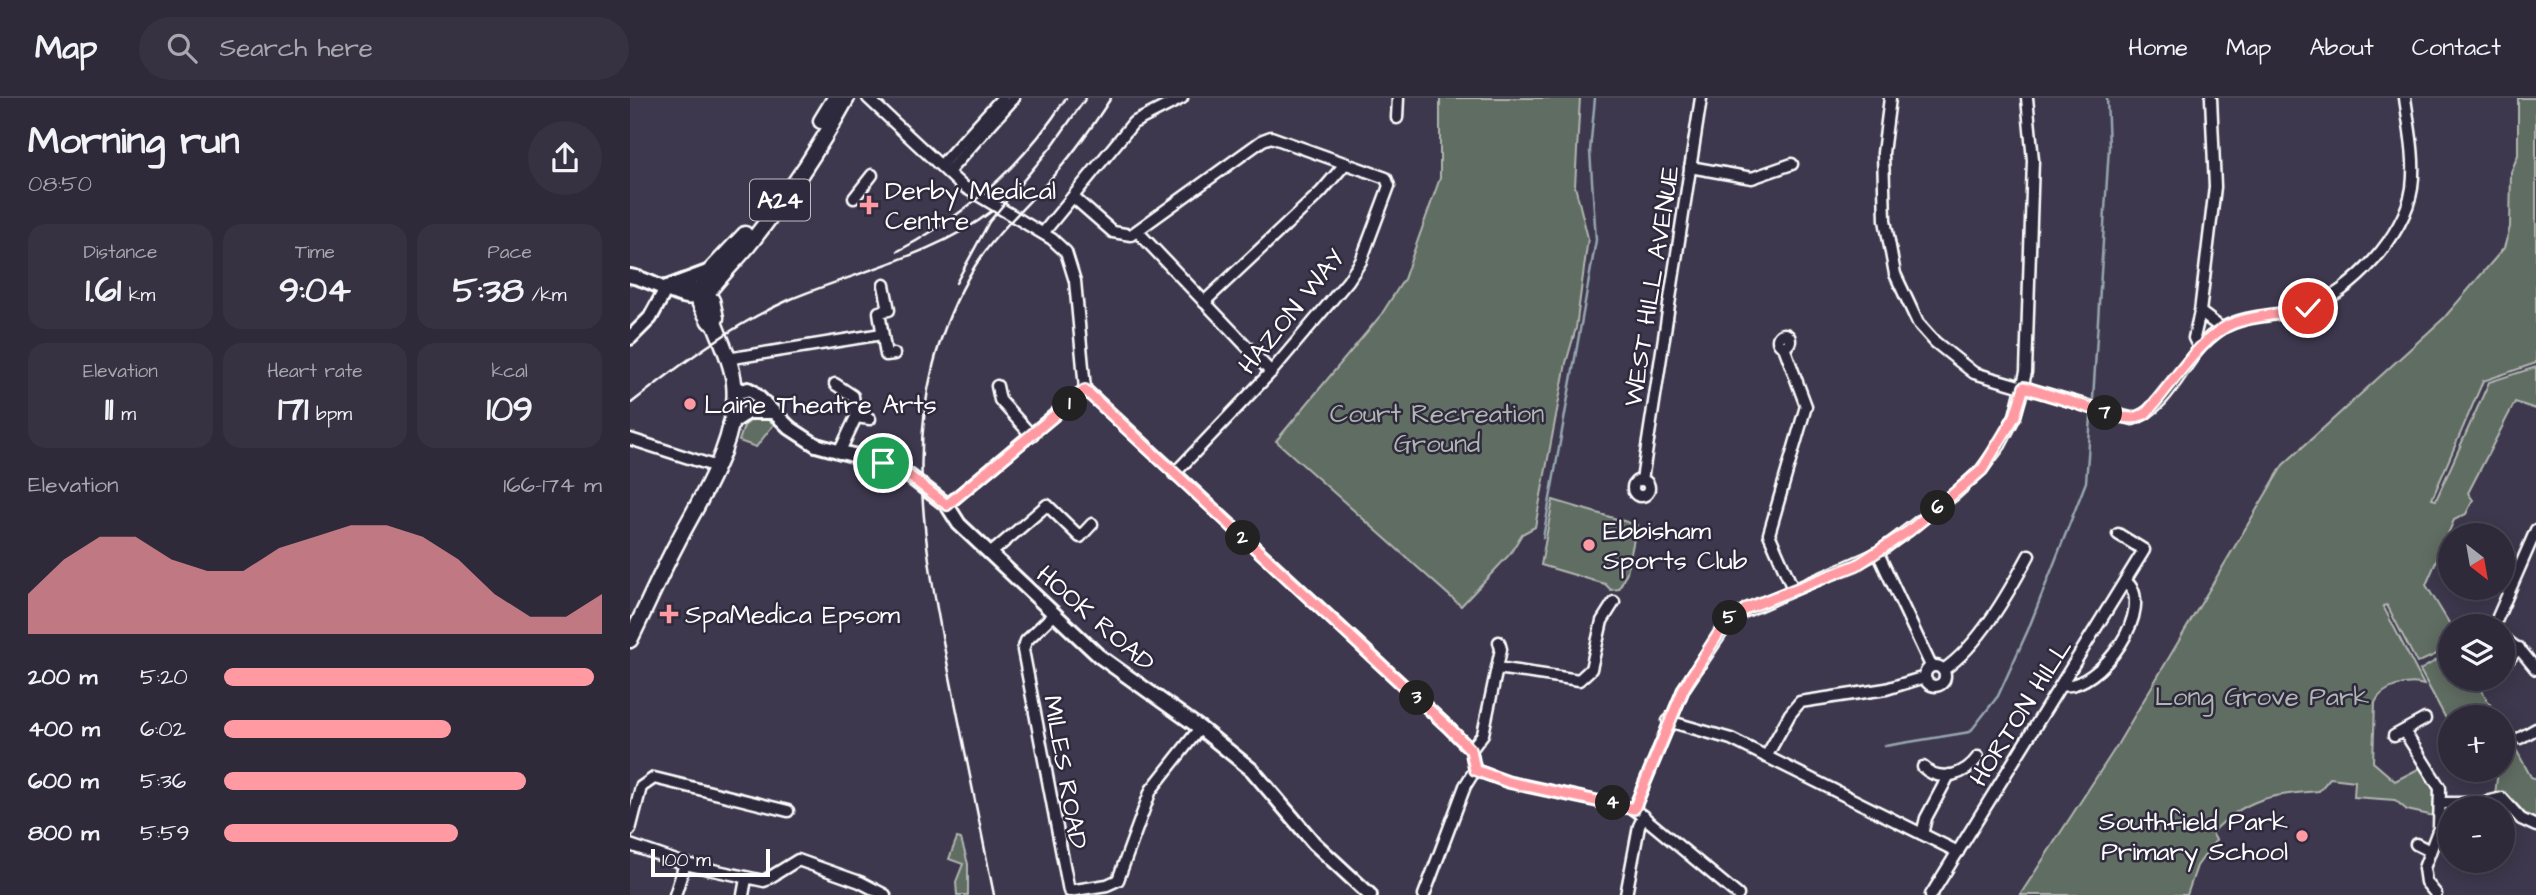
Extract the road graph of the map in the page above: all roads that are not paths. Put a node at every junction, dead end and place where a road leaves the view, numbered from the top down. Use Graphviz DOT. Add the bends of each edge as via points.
graph roads {
  1 [pos="835,98"];
  2 [pos="847,98"];
  3 [pos="868,98"];
  4 [pos="1002,98"];
  5 [pos="1014,98"];
  6 [pos="1182,98"];
  7 [pos="1398,98"];
  8 [pos="1701,98"];
  9 [pos="1891,98"];
  10 [pos="2027,98"];
  11 [pos="2211,98"];
  12 [pos="2405,98"];
  13 [pos="1397,118"];
  14 [pos="1346,163"];
  15 [pos="1791,164"];
  16 [pos="945,167"];
  17 [pos="1690,167"];
  18 [pos="872,175"];
  19 [pos="1073,197"];
  20 [pos="855,198"];
  21 [pos="1138,232"];
  22 [pos="1043,233"];
  23 [pos="710,271"];
  24 [pos="630,276"];
  25 [pos="884,285"];
  26 [pos="667,287"];
  27 [pos="705,296"];
  28 [pos="1204,302"];
  29 [pos="2200,312"];
  30 [pos="2221,328"];
  31 [pos="882,334"];
  32 [pos="630,338"];
  33 [pos="1784,346"];
  34 [pos="2199,348"];
  35 [pos="894,354"];
  36 [pos="727,359"];
  37 [pos="1271,372"];
  38 [pos="835,384"];
  39 [pos="997,386"];
  40 [pos="2024,387"];
  41 [pos="739,389"];
  42 [pos="1085,390"];
  43 [pos="772,412"];
  44 [pos="856,417"];
  45 [pos="870,419"];
  46 [pos="730,424"];
  47 [pos="1032,436"];
  48 [pos="630,439"];
  49 [pos="839,453"];
  50 [pos="717,467"];
  51 [pos="1174,474"];
  52 [pos="1642,480"];
  53 [pos="947,505"];
  54 [pos="1092,524"];
  55 [pos="2535,533"];
  56 [pos="2118,534"];
  57 [pos="1878,553"];
  58 [pos="990,554"];
  59 [pos="2029,555"];
  60 [pos="2125,581"];
  61 [pos="1793,589"];
  62 [pos="1614,602"];
  63 [pos="1054,614"];
  64 [pos="2499,614"];
  65 [pos="630,640"];
  66 [pos="1499,642"];
  67 [pos="2515,645"];
  68 [pos="2519,648"];
  69 [pos="2515,652"];
  70 [pos="1931,666"];
  71 [pos="1497,668"];
  72 [pos="2536,669"];
  73 [pos="1943,670"];
  74 [pos="1925,677"];
  75 [pos="2062,685"];
  76 [pos="2425,719"];
  77 [pos="1668,721"];
  78 [pos="1200,728"];
  79 [pos="2536,729"];
  80 [pos="2520,738"];
  81 [pos="1471,750"];
  82 [pos="1766,757"];
  83 [pos="1978,757"];
  84 [pos="1923,767"];
  85 [pos="1475,770"];
  86 [pos="1949,775"];
  87 [pos="635,795"];
  88 [pos="2439,796"];
  89 [pos="1634,809"];
  90 [pos="788,811"];
  91 [pos="2515,812"];
  92 [pos="1644,816"];
  93 [pos="2536,826"];
  94 [pos="630,830"];
  95 [pos="2438,833"];
  96 [pos="1922,834"];
  97 [pos="2416,844"];
  98 [pos="630,845"];
  99 [pos="2430,851"];
  100 [pos="1958,852"];
  101 [pos="685,864"];
  102 [pos="746,879"];
  103 [pos="2436,894"];
  104 [pos="675,895"];
  105 [pos="743,895"];
  106 [pos="885,895"];
  107 [pos="1370,895"];
  108 [pos="1423,895"];
  109 [pos="1626,895"];
  110 [pos="1738,895"];
  111 [pos="1931,895"];
  1 -- 23 [label="highway, A24" via="756,220"];
  2 -- 27 [label="highway, A24" via="748,245"];
  3 -- 16 [label="street"];
  4 -- 16 [label="street"];
  5 -- 16 [label="street"];
  6 -- 19 [label="street" via="1133,124"];
  7 -- 13 [label="street"];
  8 -- 17 [label="street, WEST HILL AVENUE"];
  9 -- 40 [label="street" via="1882,153 1885,220 1904,299 1918,323 1974,373"];
  10 -- 40 [label="street" via="2032,139 2032,239"];
  11 -- 29 [label="street" via="2216,187"];
  12 -- 30 [label="street" via="2412,186 2401,218 2380,252 2325,302"];
  14 -- 21 [label="street, HAZON WAY" via="1271,137"];
  14 -- 28 [label="street"];
  14 -- 37 [label="street, HAZON WAY" via="1382,174 1389,186 1384,200 1357,269"];
  15 -- 17 [label="street" via="1752,178"];
  16 -- 22 [label="street" via="971,192"];
  17 -- 52 [label="street, WEST HILL AVENUE"];
  18 -- 20 [label="street"];
  19 -- 21 [label="street" via="1118,235"];
  19 -- 22 [label="street"];
  21 -- 28 [label="street"];
  22 -- 42 [label="street" via="1070,259"];
  23 -- 26 [label="main road"];
  23 -- 27 [label="highway" via="702,285"];
  24 -- 26 [label="main road"];
  25 -- 31 [label="street" via="889,310 879,312"];
  26 -- 27 [label="main road" via="679,285"];
  26 -- 32 [label="main road" via="656,310"];
  27 -- 36 [label="highway" via="701,304 714,322"];
  28 -- 37 [label="street"];
  29 -- 30 [label="street"];
  29 -- 34 [label="street" via="2194,338"];
  30 -- 34 [label="street"];
  31 -- 35 [label="street" via="886,355"];
  31 -- 36 [label="street"];
  33 -- 61 [label="street" via="1806,406 1769,534"];
  34 -- 40 [label="street" via="2161,398 2145,414 2133,418"];
  36 -- 41 [label="highway"];
  37 -- 51 [label="street, HAZON WAY"];
  38 -- 44 [label="street" via="853,396"];
  39 -- 47 [label="street" via="1000,400"];
  40 -- 57 [label="street" via="2015,416 1982,470"];
  41 -- 43 [label="main road, HOOK ROAD" via="752,391"];
  41 -- 46 [label="highway"];
  42 -- 47 [label="street"];
  42 -- 51 [label="street"];
  43 -- 46 [label="main road" via="748,412"];
  43 -- 49 [label="main road, HOOK ROAD" via="807,440"];
  44 -- 45 [label="street"];
  44 -- 49 [label="street"];
  46 -- 50 [label="highway"];
  47 -- 53 [label="street"];
  48 -- 50 [label="street"];
  49 -- 53 [label="main road, HOOK ROAD" via="893,466"];
  50 -- 65 [label="highway"];
  51 -- 81 [label="street"];
  53 -- 58 [label="main road, HOOK ROAD" via="959,524"];
  54 -- 58 [label="street" via="1080,537 1047,505"];
  55 -- 64 [label="street"];
  56 -- 60 [label="street, HORTON HILL" via="2144,550"];
  57 -- 61 [label="street"];
  57 -- 70 [label="street"];
  58 -- 63 [label="main road, HOOK ROAD"];
  59 -- 73 [label="street" via="1992,616 1957,660"];
  60 -- 75 [label="street, HORTON HILL"];
  60 -- 75 [label="street" via="2136,592 2137,603 2113,655 2089,680"];
  61 -- 77 [label="street" via="1747,608 1724,625"];
  62 -- 71 [label="street" via="1602,621 1591,669 1579,680"];
  63 -- 78 [label="main road, HOOK ROAD" via="1098,656"];
  63 -- 78 [label="street, MILES ROAD" via="1026,641 1023,650 1069,891 1118,880 1151,790"];
  66 -- 71 [label="street"];
  67 -- 68 [label="street"];
  68 -- 69 [label="street"];
  68 -- 72 [label="street"];
  70 -- 73 [label="street"];
  70 -- 74 [label="street"];
  71 -- 81 [label="street" via="1483,734"];
  73 -- 74 [label="street" via="1944,681 1939,686"];
  74 -- 82 [label="street" via="1886,689 1800,702"];
  75 -- 100 [label="street, HORTON HILL"];
  76 -- 88 [label="street" via="2399,733 2438,782"];
  77 -- 82 [label="street" via="1731,739"];
  77 -- 89 [label="street"];
  78 -- 107 [label="main road, HOOK ROAD" via="1252,771 1314,843"];
  79 -- 80 [label="street"];
  81 -- 85 [label="street"];
  82 -- 96 [label="street"];
  83 -- 86 [label="street" via="1965,771"];
  84 -- 86 [label="street" via="1933,774"];
  85 -- 89 [label="street" via="1508,782"];
  85 -- 108 [label="street"];
  86 -- 96 [label="street"];
  87 -- 90 [label="street" via="654,779"];
  87 -- 94 [label="street"];
  89 -- 92 [label="street"];
  91 -- 93 [label="street"];
  92 -- 109 [label="street"];
  92 -- 110 [label="street"];
  95 -- 99 [label="street"];
  96 -- 100 [label="street"];
  97 -- 99 [label="street"];
  98 -- 101 [label="street"];
  99 -- 103 [label="street" via="2424,875"];
  100 -- 111 [label="street, HORTON HILL"];
  101 -- 102 [label="street"];
  101 -- 104 [label="street"];
  102 -- 105 [label="street"];
  102 -- 106 [label="street" via="768,881 795,860"];
}
